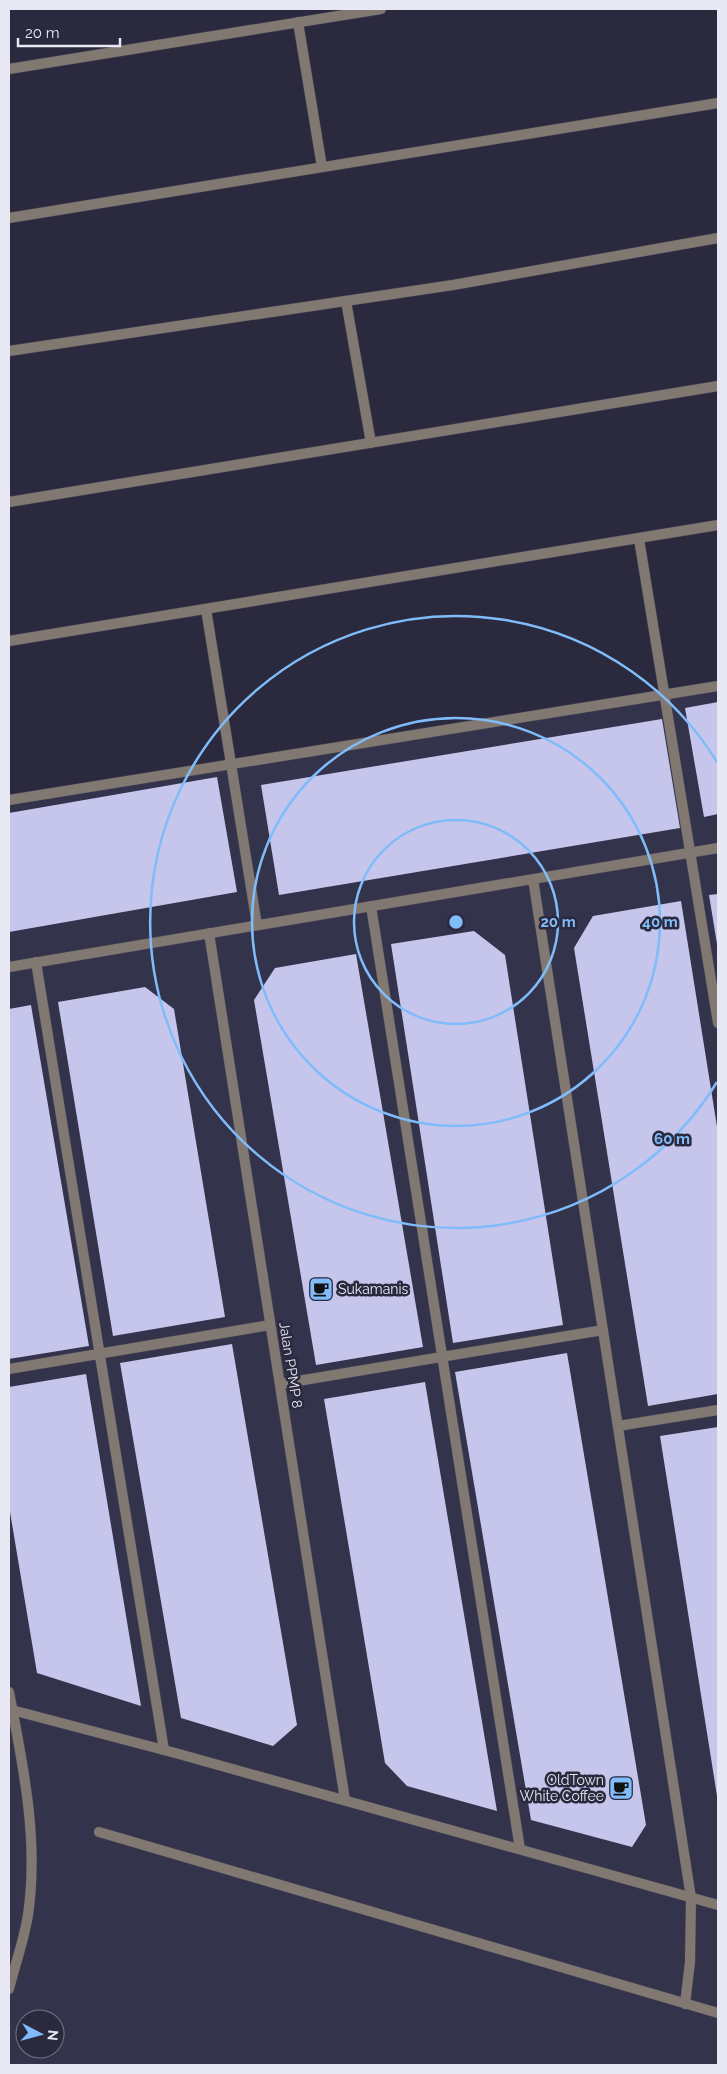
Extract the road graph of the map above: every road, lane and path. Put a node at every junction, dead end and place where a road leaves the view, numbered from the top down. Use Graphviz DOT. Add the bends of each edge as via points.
graph roads {
  1 [pos="381,9"];
  2 [pos="298,22"];
  3 [pos="9,69"];
  4 [pos="718,104"];
  5 [pos="322,167"];
  6 [pos="9,218"];
  7 [pos="718,238"];
  8 [pos="346,301"];
  9 [pos="9,351"];
  10 [pos="718,386"];
  11 [pos="371,443"];
  12 [pos="9,502"];
  13 [pos="718,525"];
  14 [pos="638,539"];
  15 [pos="206,609"];
  16 [pos="9,641"];
  17 [pos="718,686"];
  18 [pos="664,695"];
  19 [pos="231,764"];
  20 [pos="9,800"];
  21 [pos="718,848"];
  22 [pos="691,852"];
  23 [pos="533,878"];
  24 [pos="371,906"];
  25 [pos="257,925"];
  26 [pos="209,933"];
  27 [pos="36,962"];
  28 [pos="9,967"];
  29 [pos="718,1023"];
  30 [pos="270,1325"];
  31 [pos="603,1330"];
  32 [pos="100,1354"];
  33 [pos="443,1357"];
  34 [pos="9,1369"];
  35 [pos="280,1384"];
  36 [pos="718,1410"];
  37 [pos="618,1426"];
  38 [pos="9,1692"];
  39 [pos="12,1710"];
  40 [pos="164,1750"];
  41 [pos="345,1800"];
  42 [pos="99,1832"];
  43 [pos="520,1850"];
  44 [pos="691,1898"];
  45 [pos="718,1905"];
  46 [pos="9,1989"];
  47 [pos="685,2004"];
  48 [pos="718,2013"];
  1 -- 2 [label="street"];
  2 -- 3 [label="street"];
  2 -- 5 [label="street"];
  4 -- 5 [label="street"];
  5 -- 6 [label="street"];
  7 -- 8 [label="street"];
  8 -- 9 [label="street"];
  8 -- 11 [label="street"];
  10 -- 11 [label="street"];
  11 -- 12 [label="street"];
  13 -- 14 [label="street"];
  14 -- 15 [label="street"];
  14 -- 18 [label="street"];
  15 -- 16 [label="street"];
  15 -- 19 [label="street"];
  17 -- 18 [label="street"];
  18 -- 19 [label="street"];
  18 -- 22 [label="street"];
  19 -- 20 [label="street"];
  19 -- 25 [label="street"];
  21 -- 22 [label="street"];
  22 -- 23 [label="street"];
  22 -- 29 [label="street"];
  23 -- 24 [label="street"];
  23 -- 31 [label="street"];
  24 -- 25 [label="street"];
  24 -- 33 [label="street"];
  25 -- 26 [label="street"];
  26 -- 27 [label="street"];
  26 -- 30 [label="street, Jalan PPMP 8"];
  27 -- 28 [label="street"];
  27 -- 32 [label="street"];
  30 -- 32 [label="street"];
  30 -- 35 [label="street, Jalan PPMP 8"];
  31 -- 33 [label="street"];
  31 -- 37 [label="street"];
  32 -- 34 [label="street"];
  32 -- 40 [label="street"];
  33 -- 35 [label="street"];
  33 -- 43 [label="street"];
  35 -- 41 [label="street, Jalan PPMP 8"];
  36 -- 37 [label="street"];
  37 -- 44 [label="street"];
  38 -- 39 [label="street"];
  39 -- 40 [label="street"];
  39 -- 46 [label="street" via="30,1812 31,1870 28,1916"];
  40 -- 41 [label="street"];
  41 -- 43 [label="street"];
  42 -- 47 [label="street"];
  43 -- 44 [label="street"];
  44 -- 45 [label="street"];
  44 -- 47 [label="street" via="690,1962"];
  47 -- 48 [label="street"];
}
